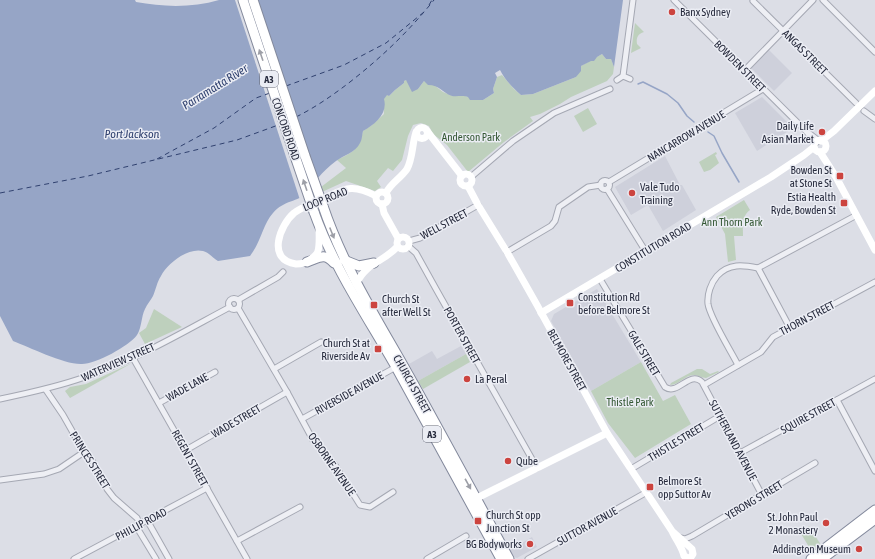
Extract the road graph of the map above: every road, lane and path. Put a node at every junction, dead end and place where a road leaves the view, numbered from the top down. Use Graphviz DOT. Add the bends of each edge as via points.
graph roads {
  1 [pos="243,0"];
  2 [pos="253,0"];
  3 [pos="633,0"];
  4 [pos="674,0"];
  5 [pos="813,0"];
  6 [pos="823,0"];
  7 [pos="753,1"];
  8 [pos="784,31"];
  9 [pos="875,52"];
  10 [pos="745,70"];
  11 [pos="623,76"];
  12 [pos="630,79"];
  13 [pos="617,80"];
  14 [pos="610,89"];
  15 [pos="763,89"];
  16 [pos="875,91"];
  17 [pos="856,103"];
  18 [pos="864,111"];
  19 [pos="875,119"];
  20 [pos="427,131"];
  21 [pos="416,132"];
  22 [pos="423,139"];
  23 [pos="436,143"];
  24 [pos="819,146"];
  25 [pos="413,148"];
  26 [pos="462,176"];
  27 [pos="472,176"];
  28 [pos="609,182"];
  29 [pos="601,185"];
  30 [pos="468,186"];
  31 [pos="607,189"];
  32 [pos="386,193"];
  33 [pos="376,196"];
  34 [pos="382,204"];
  35 [pos="322,206"];
  36 [pos="478,206"];
  37 [pos="314,212"];
  38 [pos="855,216"];
  39 [pos="319,226"];
  40 [pos="398,238"];
  41 [pos="408,244"];
  42 [pos="874,245"];
  43 [pos="398,247"];
  44 [pos="507,252"];
  45 [pos="646,252"];
  46 [pos="307,262"];
  47 [pos="340,263"];
  48 [pos="374,263"];
  49 [pos="758,268"];
  50 [pos="283,272"];
  51 [pos="600,279"];
  52 [pos="875,282"];
  53 [pos="356,284"];
  54 [pos="238,300"];
  55 [pos="230,307"];
  56 [pos="238,308"];
  57 [pos="541,313"];
  58 [pos="790,328"];
  59 [pos="321,342"];
  60 [pos="133,358"];
  61 [pos="738,365"];
  62 [pos="396,367"];
  63 [pos="274,369"];
  64 [pos="215,372"];
  65 [pos="875,379"];
  66 [pos="704,385"];
  67 [pos="46,390"];
  68 [pos="287,392"];
  69 [pos="0,399"];
  70 [pos="837,400"];
  71 [pos="159,403"];
  72 [pos="720,416"];
  73 [pos="302,419"];
  74 [pos="607,433"];
  75 [pos="186,450"];
  76 [pos="84,452"];
  77 [pos="740,453"];
  78 [pos="815,463"];
  79 [pos="537,468"];
  80 [pos="631,469"];
  81 [pos="875,471"];
  82 [pos="0,480"];
  83 [pos="207,488"];
  84 [pos="393,492"];
  85 [pos="647,492"];
  86 [pos="762,495"];
  87 [pos="473,500"];
  88 [pos="300,507"];
  89 [pos="875,510"];
  90 [pos="875,519"];
  91 [pos="147,520"];
  92 [pos="138,525"];
  93 [pos="672,531"];
  94 [pos="466,536"];
  95 [pos="692,536"];
  96 [pos="158,540"];
  97 [pos="237,541"];
  98 [pos="149,546"];
  99 [pos="686,551"];
  100 [pos="74,559"];
  101 [pos="156,559"];
  102 [pos="169,559"];
  103 [pos="247,559"];
  104 [pos="427,559"];
  105 [pos="501,559"];
  106 [pos="509,559"];
  107 [pos="528,559"];
  108 [pos="812,559"];
  109 [pos="822,559"];
  37 -- 1 [label="highway, CONCORD ROAD / A3, one-way, bridge"];
  2 -- 35 [label="highway, CONCORD ROAD / A3, bridge"];
  3 -- 11 [label="street"];
  4 -- 10 [label="street, BOWDEN STREET"];
  5 -- 8 [label="street"];
  6 -- 9 [label="street"];
  7 -- 8 [label="street, ANGAS STREET"];
  8 -- 10 [label="street"];
  8 -- 17 [label="street, ANGAS STREET"];
  10 -- 15 [label="street, BOWDEN STREET"];
  11 -- 12 [label="street"];
  11 -- 13 [label="street"];
  14 -- 27 [label="street" via="554,113 513,141"];
  15 -- 24 [label="street, BOWDEN STREET"];
  15 -- 28 [label="street, NANCARROW AVENUE"];
  16 -- 24 [label="main road, CONSTITUTION ROAD"];
  18 -- 19 [label="street"];
  20 -- 21 [label="main road" via="422,128"];
  20 -- 22 [label="main road" via="427,136"];
  20 -- 23 [label="main road"];
  21 -- 22 [label="main road" via="418,137"];
  21 -- 25 [label="main road"];
  22 -- 23 [label="main road"];
  22 -- 25 [label="main road"];
  23 -- 26 [label="main road"];
  24 -- 38 [label="main road, BOWDEN STREET"];
  24 -- 45 [label="main road, CONSTITUTION ROAD"];
  25 -- 32 [label="main road" via="407,169"];
  26 -- 27 [label="main road"];
  26 -- 30 [label="main road" via="461,183"];
  27 -- 30 [label="main road" via="472,182"];
  28 -- 29 [label="street" via="604,180"];
  28 -- 31 [label="street"];
  29 -- 31 [label="street" via="603,189"];
  29 -- 44 [label="street" via="588,187 564,203 559,207 551,226"];
  30 -- 36 [label="main road, BELMORE STREET"];
  31 -- 45 [label="street"];
  32 -- 33 [label="main road" via="380,192"];
  32 -- 34 [label="main road" via="388,199"];
  33 -- 34 [label="main road"];
  33 -- 46 [label="main road, LOOP ROAD" via="359,188 349,188 293,214 281,231 278,249 287,261 297,264"];
  34 -- 40 [label="main road" via="384,213"];
  35 -- 47 [label="highway, CHURCH STREET / A3, one-way"];
  36 -- 41 [label="street, WELL STREET"];
  36 -- 44 [label="main road, BELMORE STREET"];
  37 -- 39 [label="highway, CHURCH STREET / A3"];
  38 -- 42 [label="main road, BOWDEN STREET"];
  38 -- 49 [label="street"];
  39 -- 46 [label="main road, LOOP ROAD" via="318,250"];
  39 -- 47 [label="highway, CHURCH STREET / A3"];
  40 -- 41 [label="main road" via="405,237"];
  40 -- 43 [label="main road"];
  41 -- 43 [label="main road" via="403,249"];
  41 -- 79 [label="street, PORTER STREET" via="416,253"];
  43 -- 48 [label="main road"];
  44 -- 57 [label="main road, BELMORE STREET"];
  45 -- 51 [label="main road, CONSTITUTION ROAD"];
  46 -- 47 [label="highway" via="325,256"];
  47 -- 48 [label="highway" via="359,266"];
  47 -- 53 [label="highway, CHURCH STREET / A3"];
  47 -- 62 [label="highway, CHURCH STREET / A3"];
  48 -- 53 [label="main road" via="363,272"];
  49 -- 58 [label="street"];
  49 -- 61 [label="street" via="740,265 723,270 715,278 708,293 709,310"];
  50 -- 54 [label="street"];
  51 -- 57 [label="main road, CONSTITUTION ROAD"];
  51 -- 66 [label="street, GALE STREET" via="665,387 674,389 693,378 699,379"];
  52 -- 58 [label="street, THORN STREET"];
  53 -- 87 [label="highway, CHURCH STREET / A3, one-way" via="409,377"];
  54 -- 55 [label="street" via="230,300"];
  54 -- 56 [label="street"];
  55 -- 56 [label="street"];
  55 -- 60 [label="street, WATERVIEW STREET"];
  56 -- 63 [label="street, OSBORNE AVENUE"];
  57 -- 74 [label="main road, BELMORE STREET"];
  58 -- 61 [label="street, THORN STREET" via="773,337 763,350"];
  59 -- 63 [label="street"];
  60 -- 67 [label="street, WATERVIEW STREET"];
  60 -- 71 [label="street, REGENT STREET"];
  61 -- 66 [label="street, THORN STREET"];
  62 -- 73 [label="street, RIVERSIDE AVENUE"];
  62 -- 87 [label="highway, CHURCH STREET / A3"];
  63 -- 68 [label="street, OSBORNE AVENUE"];
  64 -- 71 [label="street, WADE LANE"];
  65 -- 70 [label="street, SQUIRE STREET"];
  66 -- 72 [label="street, SUTHERLAND AVENUE"];
  67 -- 69 [label="street, WATERVIEW STREET"];
  67 -- 76 [label="street, PRINCES STREET"];
  68 -- 73 [label="street, OSBORNE AVENUE"];
  68 -- 75 [label="street, WADE STREET"];
  70 -- 77 [label="street, SQUIRE STREET"];
  70 -- 81 [label="street"];
  71 -- 75 [label="street, REGENT STREET"];
  72 -- 77 [label="street, SUTHERLAND AVENUE"];
  72 -- 80 [label="street, THISTLE STREET"];
  73 -- 84 [label="street, OSBORNE AVENUE" via="313,440 335,466 360,505 370,507"];
  74 -- 79 [label="main road"];
  74 -- 80 [label="main road, BELMORE STREET"];
  75 -- 83 [label="street, REGENT STREET"];
  76 -- 82 [label="street" via="59,469 44,474"];
  76 -- 92 [label="street, PRINCES STREET" via="93,462 107,489 137,518"];
  77 -- 86 [label="street, SUTHERLAND AVENUE"];
  78 -- 86 [label="street, YERONG STREET"];
  79 -- 87 [label="main road"];
  80 -- 85 [label="main road, BELMORE STREET"];
  83 -- 91 [label="street, PHILLIP ROAD"];
  83 -- 97 [label="street, REGENT STREET"];
  85 -- 93 [label="main road, BELMORE STREET"];
  85 -- 107 [label="street, SUTTOR AVENUE"];
  86 -- 95 [label="street, YERONG STREET"];
  87 -- 105 [label="highway, CHURCH STREET / A3"];
  87 -- 106 [label="highway, CHURCH STREET / A3"];
  88 -- 97 [label="street"];
  89 -- 108 [label="highway"];
  90 -- 109 [label="highway"];
  91 -- 92 [label="street, PHILLIP ROAD"];
  91 -- 96 [label="street"];
  92 -- 98 [label="street, PRINCES STREET"];
  92 -- 100 [label="street, PHILLIP ROAD"];
  93 -- 99 [label="main road, BELMORE STREET"];
  93 -- 99 [label="main road, BELMORE STREET" via="677,542"];
  94 -- 104 [label="street"];
  95 -- 99 [label="street"];
  95 -- 99 [label="street, YERONG STREET" via="685,539"];
  96 -- 98 [label="street"];
  96 -- 102 [label="street"];
  97 -- 103 [label="street, REGENT STREET"];
  98 -- 101 [label="street, PRINCES STREET"];
}
